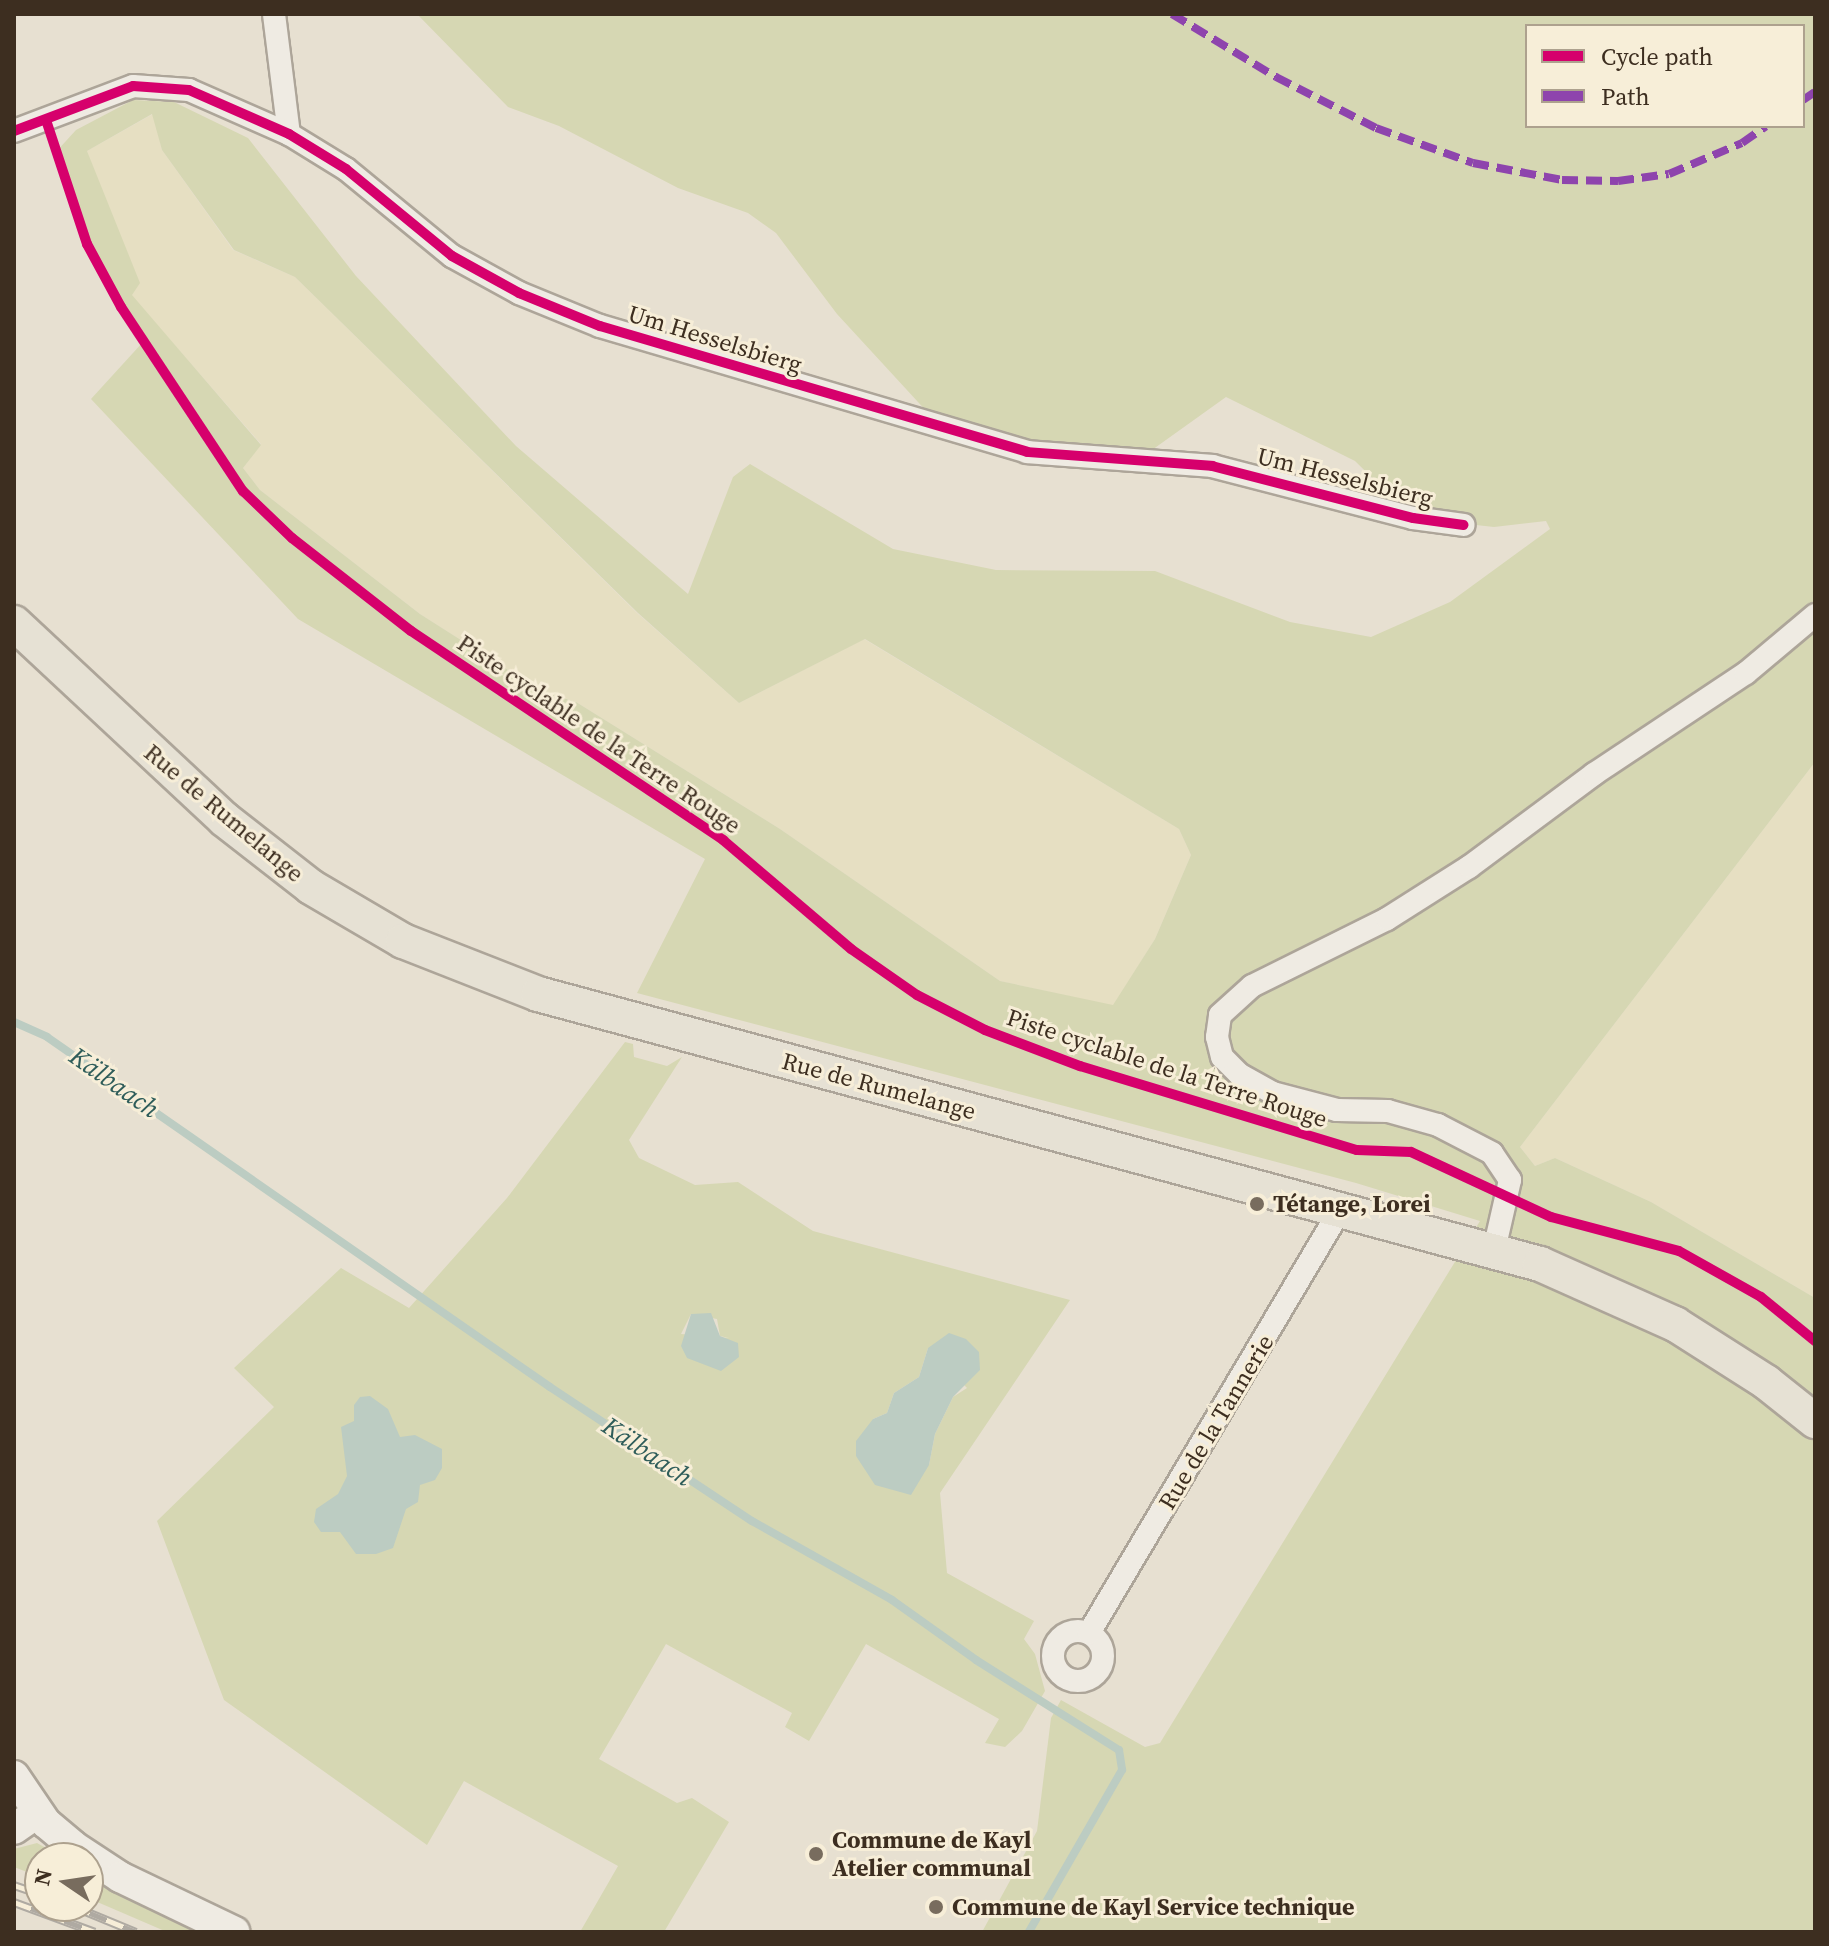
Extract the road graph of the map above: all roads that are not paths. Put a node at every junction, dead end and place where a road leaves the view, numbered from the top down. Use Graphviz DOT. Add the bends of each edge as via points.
graph roads {
  1 [pos="274,14"];
  2 [pos="14,131"];
  3 [pos="289,134"];
  4 [pos="1464,525"];
  5 [pos="1815,615"];
  6 [pos="14,623"];
  7 [pos="1341,1209"];
  8 [pos="1494,1250"];
  9 [pos="1815,1421"];
  10 [pos="1089,1633"];
  11 [pos="14,1776"];
  12 [pos="26,1821"];
  13 [pos="235,1932"];
  1 -- 3 [label="street"];
  2 -- 3 [label="street, Um Hesselsbierg" via="133,86 189,90"];
  3 -- 4 [label="street, Um Hesselsbierg" via="346,169 452,256 519,293 600,326 1027,452 1212,466 1413,518"];
  5 -- 8 [label="street" via="1746,673 1594,774 1469,867 1387,919 1252,986 1220,1015 1217,1037 1222,1057 1240,1075 1273,1093 1337,1110 1388,1111 1438,1125 1492,1153 1510,1180"];
  6 -- 7 [label="main road, Rue de Rumelange" via="224,819 311,887 403,941 538,994"];
  7 -- 8 [label="main road, Rue de Rumelange"];
  7 -- 10 [label="street, Rue de la Tannerie"];
  8 -- 9 [label="main road, Rue de Rumelange" via="1540,1264 1675,1324 1766,1382"];
  11 -- 12 [label="main road"];
  12 -- 13 [label="main road" via="120,1877"];
}
